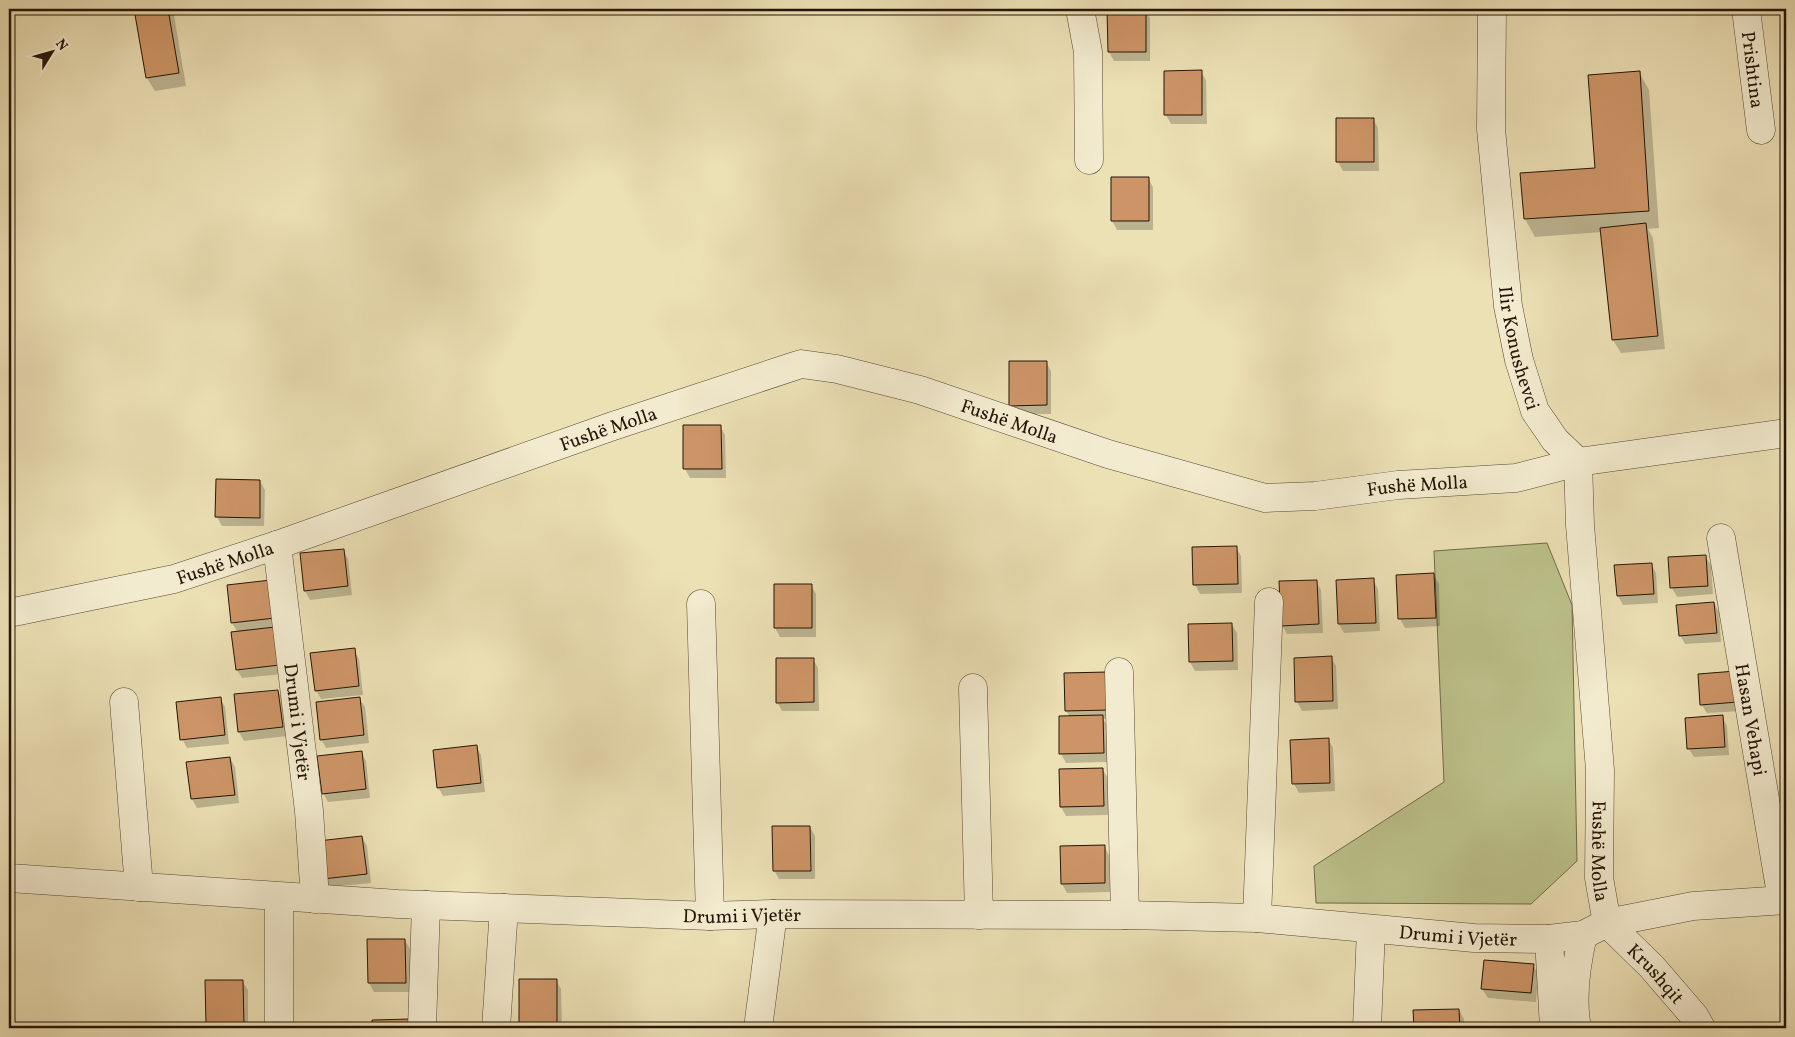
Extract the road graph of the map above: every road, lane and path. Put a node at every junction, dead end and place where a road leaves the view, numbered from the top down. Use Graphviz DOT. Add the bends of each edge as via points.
graph roads {
  1 [pos="1080,9"];
  2 [pos="1492,9"];
  3 [pos="1746,9"];
  4 [pos="1761,130"];
  5 [pos="1089,160"];
  6 [pos="1786,433"];
  7 [pos="1578,462"];
  8 [pos="1721,538"];
  9 [pos="277,545"];
  10 [pos="1269,602"];
  11 [pos="701,604"];
  12 [pos="9,613"];
  13 [pos="1119,672"];
  14 [pos="973,688"];
  15 [pos="124,702"];
  16 [pos="9,878"];
  17 [pos="139,887"];
  18 [pos="279,896"];
  19 [pos="315,899"];
  20 [pos="1784,900"];
  21 [pos="426,905"];
  22 [pos="504,908"];
  23 [pos="774,914"];
  24 [pos="979,915"];
  25 [pos="1126,915"];
  26 [pos="710,916"];
  27 [pos="1258,918"];
  28 [pos="1370,929"];
  29 [pos="1595,929"];
  30 [pos="1549,939"];
  31 [pos="279,1028"];
  32 [pos="422,1028"];
  33 [pos="496,1028"];
  34 [pos="758,1028"];
  35 [pos="1367,1028"];
  36 [pos="1554,1028"];
  37 [pos="1577,1028"];
  38 [pos="1701,1028"];
  1 -- 5 [label="street" via="1088,52"];
  2 -- 7 [label="street, Ilir Konushevci" via="1491,129 1508,306 1519,360 1535,411 1555,440"];
  3 -- 4 [label="street, Prishtina"];
  6 -- 7 [label="street"];
  7 -- 9 [label="street, Fushë Molla" via="1516,478 1265,498 1108,454 920,390 837,369 801,364 613,426"];
  7 -- 29 [label="street, Fushë Molla" via="1600,770"];
  8 -- 20 [label="street, Hasan Vehapi"];
  9 -- 12 [label="street, Fushë Molla" via="174,579"];
  9 -- 19 [label="street, Drumi i Vjetër" via="309,811"];
  10 -- 27 [label="street"];
  11 -- 26 [label="street"];
  13 -- 25 [label="street"];
  14 -- 24 [label="street"];
  15 -- 17 [label="street"];
  16 -- 17 [label="street, Drumi i Vjetër"];
  17 -- 18 [label="street, Drumi i Vjetër"];
  18 -- 19 [label="street, Drumi i Vjetër"];
  18 -- 31 [label="street"];
  19 -- 21 [label="street, Drumi i Vjetër"];
  20 -- 29 [label="street, Drumi i Vjetër" via="1693,906"];
  21 -- 22 [label="street, Drumi i Vjetër"];
  21 -- 32 [label="street"];
  22 -- 26 [label="street, Drumi i Vjetër"];
  22 -- 33 [label="street"];
  23 -- 24 [label="street, Drumi i Vjetër"];
  23 -- 26 [label="street, Drumi i Vjetër"];
  23 -- 34 [label="street"];
  24 -- 25 [label="street, Drumi i Vjetër"];
  25 -- 27 [label="street, Drumi i Vjetër"];
  27 -- 28 [label="street, Drumi i Vjetër"];
  28 -- 30 [label="street, Drumi i Vjetër" via="1474,938"];
  28 -- 35 [label="street"];
  29 -- 30 [label="street, Drumi i Vjetër"];
  29 -- 37 [label="street" via="1576,966"];
  29 -- 38 [label="street, Krushqit" via="1652,967"];
  30 -- 36 [label="street"];
}
